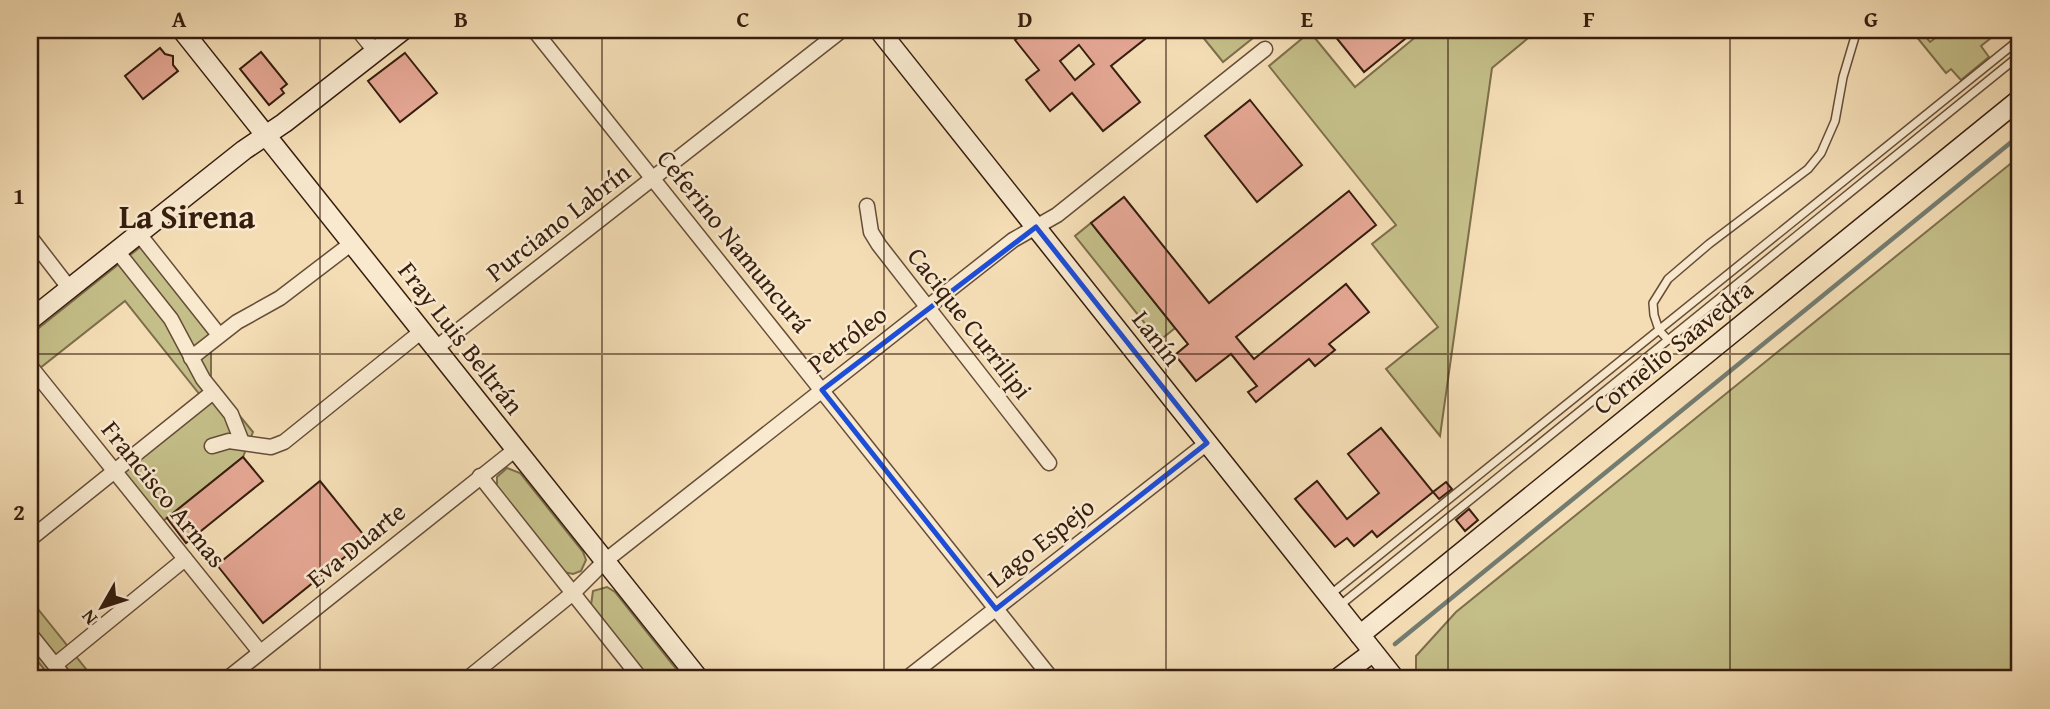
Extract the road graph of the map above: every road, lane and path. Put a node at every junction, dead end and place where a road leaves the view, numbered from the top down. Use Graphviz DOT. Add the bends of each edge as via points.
graph roads {
  1 [pos="182,30"];
  2 [pos="358,30"];
  3 [pos="402,30"];
  4 [pos="534,30"];
  5 [pos="842,30"];
  6 [pos="879,30"];
  7 [pos="1857,30"];
  8 [pos="2020,39"];
  9 [pos="1265,49"];
  10 [pos="375,51"];
  11 [pos="2020,55"];
  12 [pos="2020,99"];
  13 [pos="266,135"];
  14 [pos="653,178"];
  15 [pos="867,206"];
  16 [pos="1036,227"];
  17 [pos="139,234"];
  18 [pos="30,237"];
  19 [pos="352,243"];
  20 [pos="117,251"];
  21 [pos="70,289"];
  22 [pos="927,307"];
  23 [pos="30,320"];
  24 [pos="1659,330"];
  25 [pos="422,331"];
  26 [pos="219,335"];
  27 [pos="1668,340"];
  28 [pos="436,348"];
  29 [pos="191,358"];
  30 [pos="30,366"];
  31 [pos="822,390"];
  32 [pos="213,392"];
  33 [pos="242,442"];
  34 [pos="1207,443"];
  35 [pos="212,446"];
  36 [pos="516,449"];
  37 [pos="1048,463"];
  38 [pos="114,471"];
  39 [pos="481,476"];
  40 [pos="30,539"];
  41 [pos="185,559"];
  42 [pos="605,561"];
  43 [pos="573,593"];
  44 [pos="1333,602"];
  45 [pos="996,609"];
  46 [pos="30,634"];
  47 [pos="1360,635"];
  48 [pos="1373,652"];
  49 [pos="260,653"];
  50 [pos="55,665"];
  51 [pos="236,676"];
  52 [pos="66,679"];
  53 [pos="467,679"];
  54 [pos="641,679"];
  55 [pos="699,679"];
  56 [pos="906,679"];
  57 [pos="1052,679"];
  58 [pos="1337,679"];
  59 [pos="1395,679"];
  1 -- 13 [label="main road, Fray Luis Beltrán"];
  2 -- 10 [label="street"];
  3 -- 10 [label="main road"];
  4 -- 14 [label="street, Ceferino Namuncurá"];
  5 -- 14 [label="street, Purciano Labrín"];
  6 -- 16 [label="main road, Lanín"];
  7 -- 24 [label="lane" via="1835,121 1821,153 1808,169 1668,279 1653,303"];
  8 -- 24 [label="lane"];
  9 -- 16 [label="street, Petróleo"];
  10 -- 13 [label="main road"];
  11 -- 27 [label="lane"];
  12 -- 47 [label="main road, Cornelio Saavedra"];
  13 -- 17 [label="main road"];
  13 -- 19 [label="main road, Fray Luis Beltrán"];
  14 -- 28 [label="street, Purciano Labrín"];
  14 -- 31 [label="street, Ceferino Namuncurá"];
  15 -- 22 [label="street, Cacique Currilipi" via="874,239"];
  16 -- 22 [label="street, Petróleo"];
  16 -- 34 [label="main road, Lanín"];
  17 -- 20 [label="main road"];
  17 -- 26 [label="street"];
  18 -- 21 [label="street"];
  19 -- 25 [label="main road, Fray Luis Beltrán"];
  19 -- 26 [label="street" via="280,298"];
  20 -- 21 [label="main road"];
  20 -- 29 [label="street" via="171,319"];
  21 -- 23 [label="main road"];
  22 -- 31 [label="street, Petróleo"];
  22 -- 37 [label="street, Cacique Currilipi"];
  24 -- 27 [label="lane"];
  24 -- 44 [label="lane"];
  25 -- 28 [label="main road, Fray Luis Beltrán"];
  25 -- 33 [label="street" via="291,438 271,447"];
  26 -- 29 [label="street"];
  27 -- 44 [label="lane"];
  28 -- 36 [label="main road, Fray Luis Beltrán"];
  29 -- 32 [label="street"];
  30 -- 38 [label="street, Francisco Armas"];
  31 -- 42 [label="street, Petróleo"];
  31 -- 45 [label="street, Ceferino Namuncurá"];
  32 -- 33 [label="street" via="231,414"];
  32 -- 38 [label="street"];
  33 -- 35 [label="street"];
  34 -- 44 [label="main road, Lanín"];
  34 -- 45 [label="street, Lago Espejo"];
  36 -- 39 [label="street, Eva Duarte"];
  36 -- 42 [label="main road, Fray Luis Beltrán"];
  38 -- 40 [label="street"];
  38 -- 41 [label="street, Francisco Armas"];
  39 -- 43 [label="street"];
  39 -- 49 [label="street, Eva Duarte"];
  41 -- 49 [label="street, Francisco Armas"];
  41 -- 50 [label="street"];
  42 -- 43 [label="street, Petróleo"];
  42 -- 55 [label="main road, Fray Luis Beltrán"];
  43 -- 53 [label="street, Petróleo"];
  43 -- 54 [label="street"];
  44 -- 47 [label="main road, Lanín"];
  45 -- 56 [label="street, Lago Espejo"];
  45 -- 57 [label="street, Ceferino Namuncurá"];
  46 -- 50 [label="street"];
  47 -- 48 [label="main road, Lanín"];
  48 -- 58 [label="main road"];
  48 -- 59 [label="main road, Lanín"];
  49 -- 51 [label="street, Eva Duarte"];
  50 -- 52 [label="street"];
}
